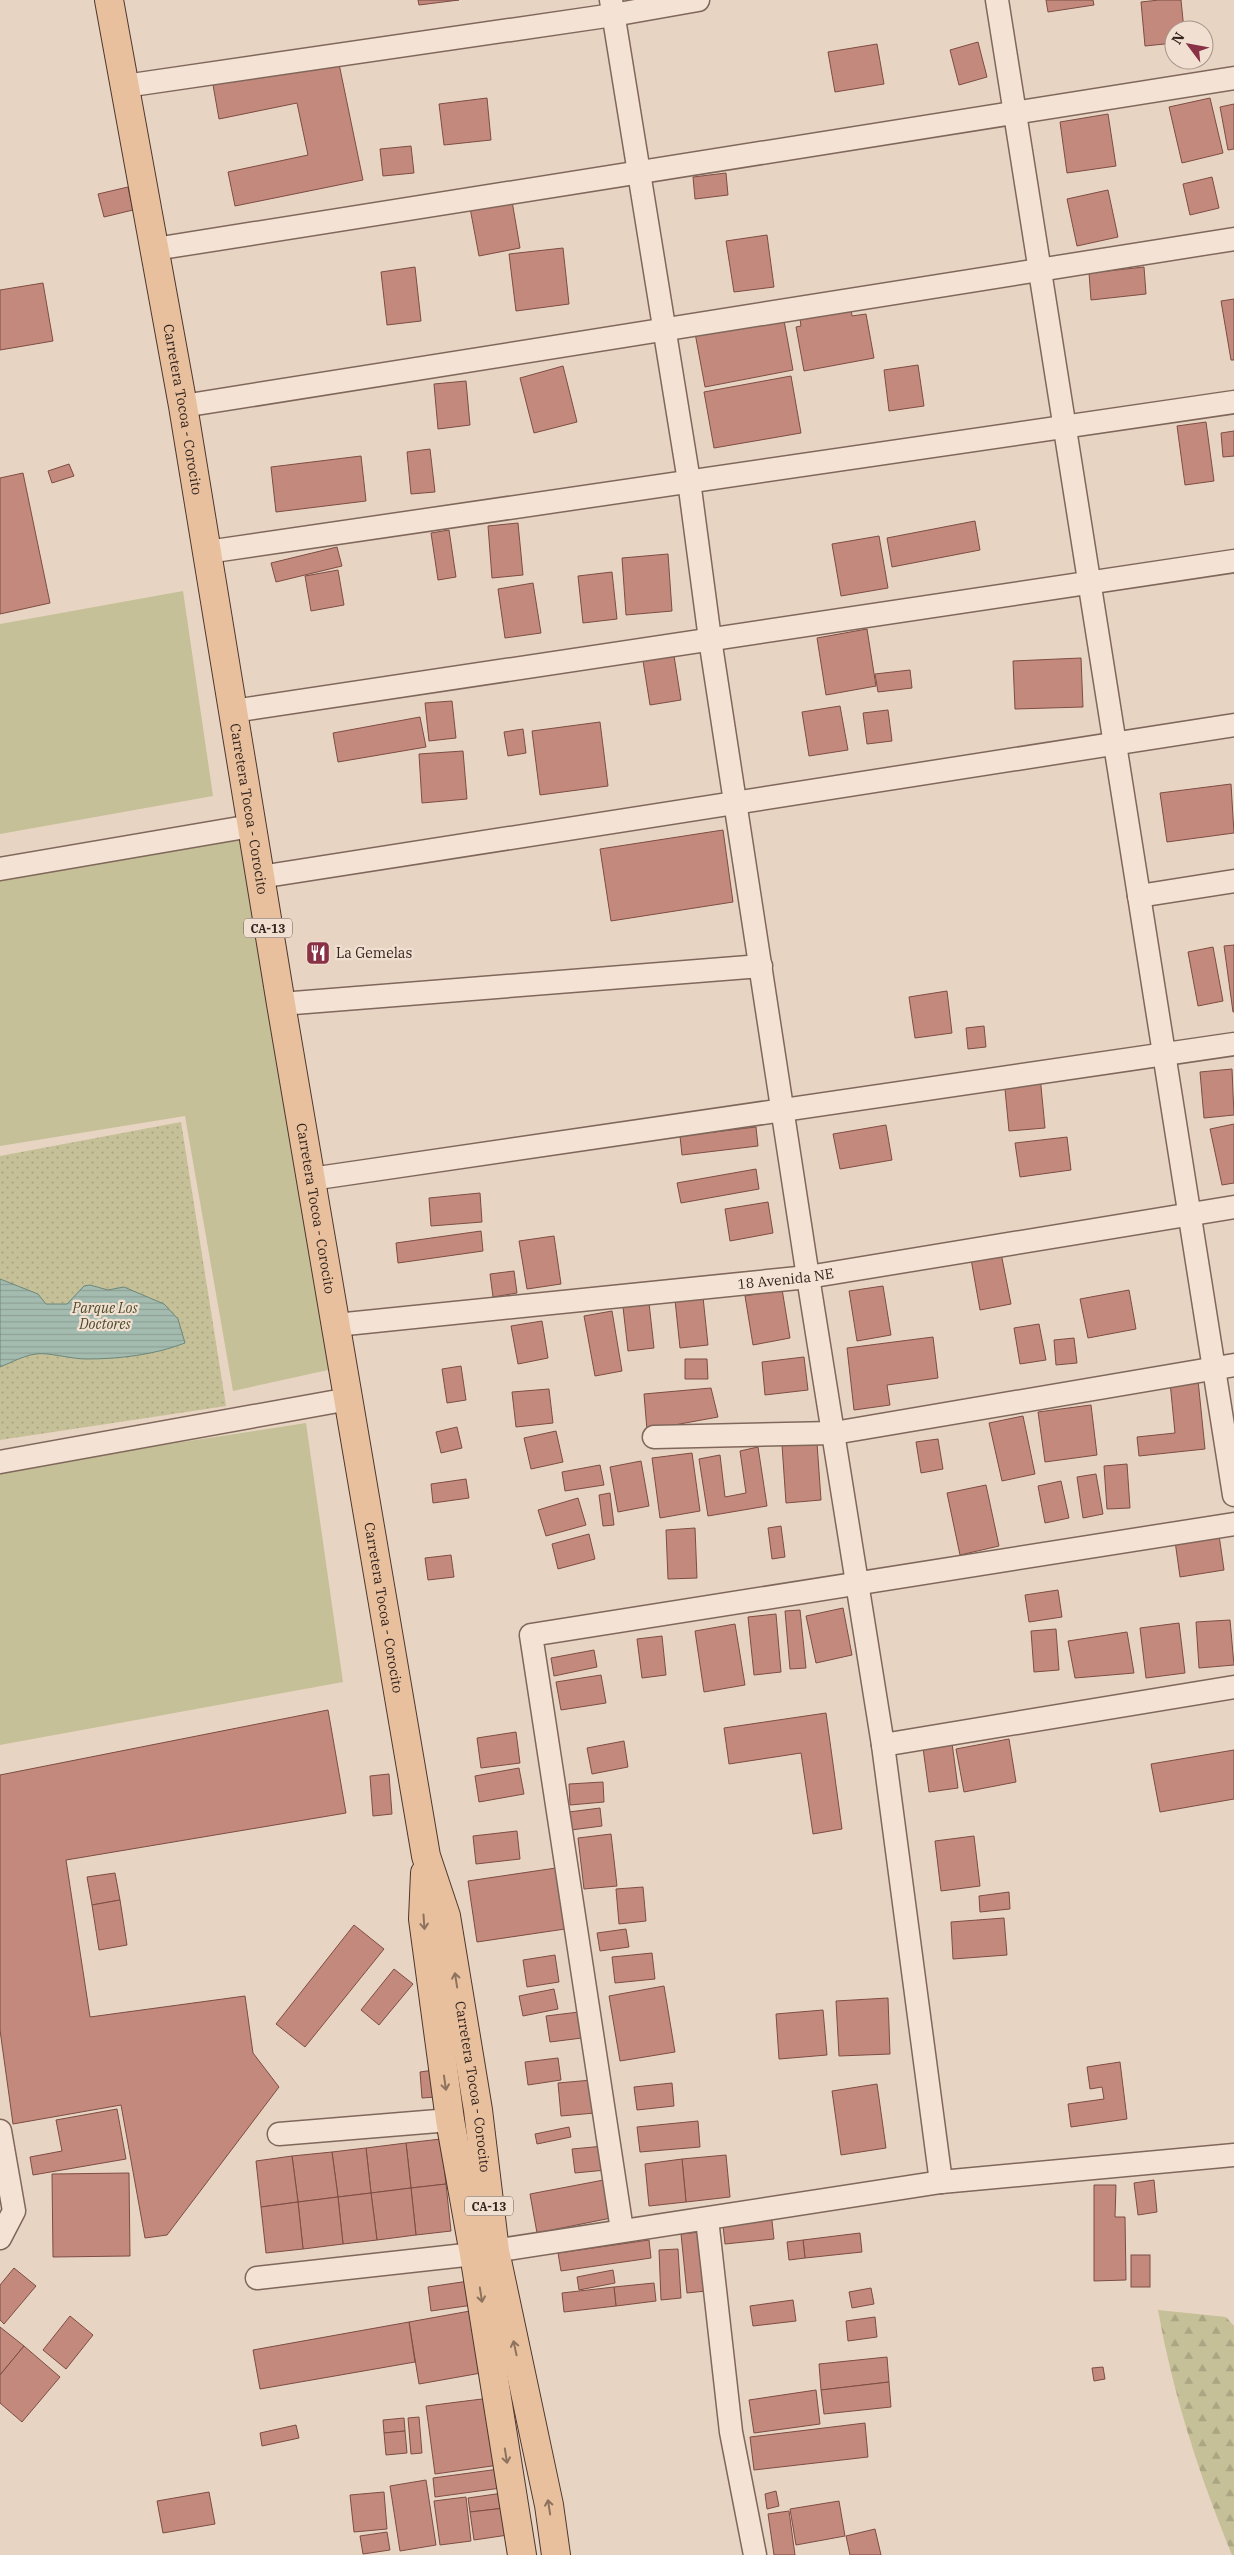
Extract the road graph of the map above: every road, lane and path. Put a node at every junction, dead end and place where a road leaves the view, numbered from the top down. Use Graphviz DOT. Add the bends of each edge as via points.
graph roads {
  1 [pos="109,0"];
  2 [pos="698,0"];
  3 [pos="997,0"];
  4 [pos="612,8"];
  5 [pos="1234,78"];
  6 [pos="125,86"];
  7 [pos="1014,112"];
  8 [pos="639,172"];
  9 [pos="1234,239"];
  10 [pos="155,249"];
  11 [pos="1040,270"];
  12 [pos="665,330"];
  13 [pos="1234,402"];
  14 [pos="183,406"];
  15 [pos="1065,427"];
  16 [pos="689,481"];
  17 [pos="207,552"];
  18 [pos="1234,560"];
  19 [pos="1089,582"];
  20 [pos="710,639"];
  21 [pos="233,710"];
  22 [pos="1234,725"];
  23 [pos="1115,744"];
  24 [pos="736,803"];
  25 [pos="252,826"];
  26 [pos="0,869"];
  27 [pos="260,878"];
  28 [pos="1234,881"];
  29 [pos="1139,896"];
  30 [pos="761,966"];
  31 [pos="281,1004"];
  32 [pos="1234,1044"];
  33 [pos="1164,1054"];
  34 [pos="782,1110"];
  35 [pos="311,1179"];
  36 [pos="1234,1207"];
  37 [pos="1190,1214"];
  38 [pos="808,1277"];
  39 [pos="336,1325"];
  40 [pos="1224,1366"];
  41 [pos="348,1399"];
  42 [pos="834,1433"];
  43 [pos="654,1437"];
  44 [pos="0,1462"];
  45 [pos="1234,1495"];
  46 [pos="1234,1524"];
  47 [pos="856,1584"];
  48 [pos="1234,1687"];
  49 [pos="883,1745"];
  50 [pos="426,1856"];
  51 [pos="450,2120"];
  52 [pos="0,2131"];
  53 [pos="279,2134"];
  54 [pos="1234,2155"];
  55 [pos="941,2182"];
  56 [pos="706,2218"];
  57 [pos="622,2230"];
  58 [pos="0,2238"];
  59 [pos="484,2252"];
  60 [pos="256,2278"];
  61 [pos="522,2555"];
  62 [pos="556,2555"];
  63 [pos="755,2555"];
  1 -- 6 [label="main road, Carretera Tocoa - Corocito / CA-13"];
  2 -- 4 [label="street"];
  3 -- 7 [label="street"];
  4 -- 6 [label="street"];
  4 -- 8 [label="street"];
  5 -- 7 [label="street"];
  6 -- 10 [label="main road, Carretera Tocoa - Corocito / CA-13"];
  7 -- 8 [label="street"];
  7 -- 11 [label="street"];
  8 -- 10 [label="street"];
  8 -- 12 [label="street"];
  9 -- 11 [label="street"];
  10 -- 14 [label="main road, Carretera Tocoa - Corocito / CA-13"];
  11 -- 12 [label="street"];
  11 -- 15 [label="street"];
  12 -- 14 [label="street"];
  12 -- 16 [label="street"];
  13 -- 15 [label="street"];
  14 -- 17 [label="main road, Carretera Tocoa - Corocito / CA-13"];
  15 -- 16 [label="street"];
  15 -- 19 [label="street"];
  16 -- 17 [label="street"];
  16 -- 20 [label="street"];
  17 -- 21 [label="main road, Carretera Tocoa - Corocito / CA-13"];
  18 -- 19 [label="street"];
  19 -- 20 [label="street"];
  19 -- 23 [label="street"];
  20 -- 21 [label="street"];
  20 -- 24 [label="street"];
  21 -- 25 [label="main road, Carretera Tocoa - Corocito / CA-13"];
  22 -- 23 [label="street"];
  23 -- 24 [label="street"];
  23 -- 29 [label="street"];
  24 -- 27 [label="street"];
  24 -- 30 [label="street"];
  25 -- 26 [label="street"];
  25 -- 27 [label="main road, Carretera Tocoa - Corocito / CA-13"];
  27 -- 31 [label="main road, Carretera Tocoa - Corocito / CA-13"];
  28 -- 29 [label="street"];
  29 -- 33 [label="street"];
  30 -- 31 [label="street"];
  30 -- 34 [label="street"];
  31 -- 35 [label="main road, Carretera Tocoa - Corocito / CA-13"];
  32 -- 33 [label="street"];
  33 -- 34 [label="street"];
  33 -- 37 [label="street"];
  34 -- 35 [label="street"];
  34 -- 38 [label="street"];
  35 -- 39 [label="main road, Carretera Tocoa - Corocito / CA-13"];
  36 -- 37 [label="street, 18 Avenida NE"];
  37 -- 38 [label="street, 18 Avenida NE"];
  37 -- 40 [label="street"];
  38 -- 39 [label="street, 18 Avenida NE"];
  38 -- 42 [label="street"];
  39 -- 41 [label="main road, Carretera Tocoa - Corocito / CA-13"];
  40 -- 42 [label="street"];
  40 -- 45 [label="street"];
  41 -- 44 [label="street"];
  41 -- 50 [label="main road, Carretera Tocoa - Corocito / CA-13"];
  42 -- 43 [label="street"];
  42 -- 47 [label="street"];
  46 -- 47 [label="street"];
  47 -- 49 [label="street"];
  47 -- 57 [label="street" via="531,1635"];
  48 -- 49 [label="street"];
  49 -- 55 [label="street"];
  50 -- 51 [label="main road, Carretera Tocoa - Corocito / CA-13, one-way" via="423,1919"];
  59 -- 50 [label="main road, Carretera Tocoa - Corocito / CA-13, one-way" via="478,2110 446,1916"];
  51 -- 53 [label="street"];
  51 -- 59 [label="main road, Carretera Tocoa - Corocito / CA-13"];
  52 -- 58 [label="street" via="14,2211"];
  54 -- 55 [label="street"];
  55 -- 56 [label="street"];
  56 -- 57 [label="street"];
  56 -- 63 [label="street" via="730,2432"];
  57 -- 59 [label="street"];
  59 -- 60 [label="street"];
  59 -- 61 [label="main road, Carretera Tocoa - Corocito / CA-13, one-way"];
  62 -- 59 [label="main road, Carretera Tocoa - Corocito / CA-13, one-way" via="549,2505"];
}
